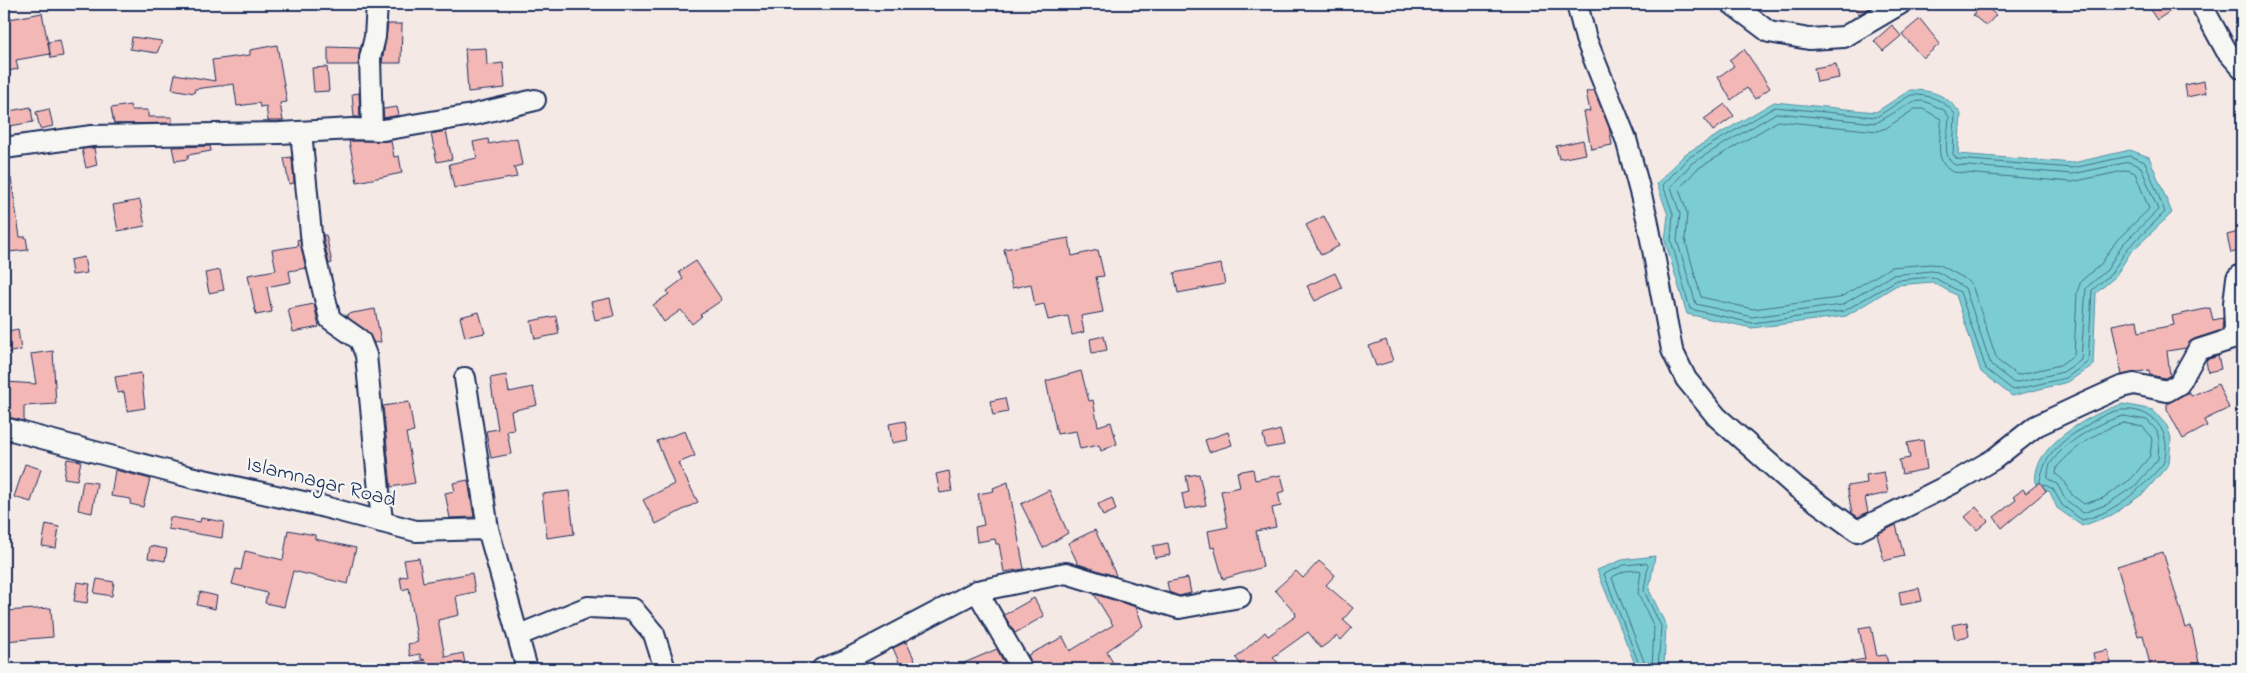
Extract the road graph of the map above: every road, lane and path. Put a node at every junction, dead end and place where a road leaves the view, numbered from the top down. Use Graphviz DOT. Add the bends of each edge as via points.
graph roads {
  1 [pos="377,4"];
  2 [pos="1577,4"];
  3 [pos="1732,4"];
  4 [pos="1900,4"];
  5 [pos="2201,4"];
  6 [pos="2242,68"];
  7 [pos="535,100"];
  8 [pos="372,129"];
  9 [pos="301,132"];
  10 [pos="4,148"];
  11 [pos="2242,274"];
  12 [pos="465,378"];
  13 [pos="4,428"];
  14 [pos="382,522"];
  15 [pos="488,529"];
  16 [pos="977,591"];
  17 [pos="1240,597"];
  18 [pos="519,635"];
  19 [pos="528,669"];
  20 [pos="665,669"];
  21 [pos="822,669"];
  22 [pos="1022,669"];
  1 -- 8 [label="street" via="370,58"];
  2 -- 11 [label="street" via="1586,39 1626,139 1647,218 1672,350 1686,379 1717,417 1796,487 1857,531 1953,484 1994,459 2036,426 2083,404 2134,384 2167,391 2179,384 2198,350 2232,339 2236,278"];
  3 -- 4 [label="street" via="1769,32 1809,39 1844,37"];
  5 -- 6 [label="street" via="2226,50"];
  7 -- 8 [label="street" via="472,115 384,130"];
  8 -- 9 [label="street"];
  9 -- 10 [label="street" via="92,136"];
  9 -- 14 [label="street" via="312,244 330,319 360,340 366,355"];
  12 -- 15 [label="street"];
  13 -- 14 [label="street, Islamnagar Road" via="190,477"];
  14 -- 15 [label="street, Islamnagar Road" via="416,531"];
  15 -- 18 [label="street"];
  16 -- 17 [label="street" via="1066,573 1179,608"];
  16 -- 21 [label="street" via="844,661"];
  16 -- 22 [label="street"];
  18 -- 19 [label="street"];
  18 -- 20 [label="street" via="588,607 633,609 654,634"];
}
